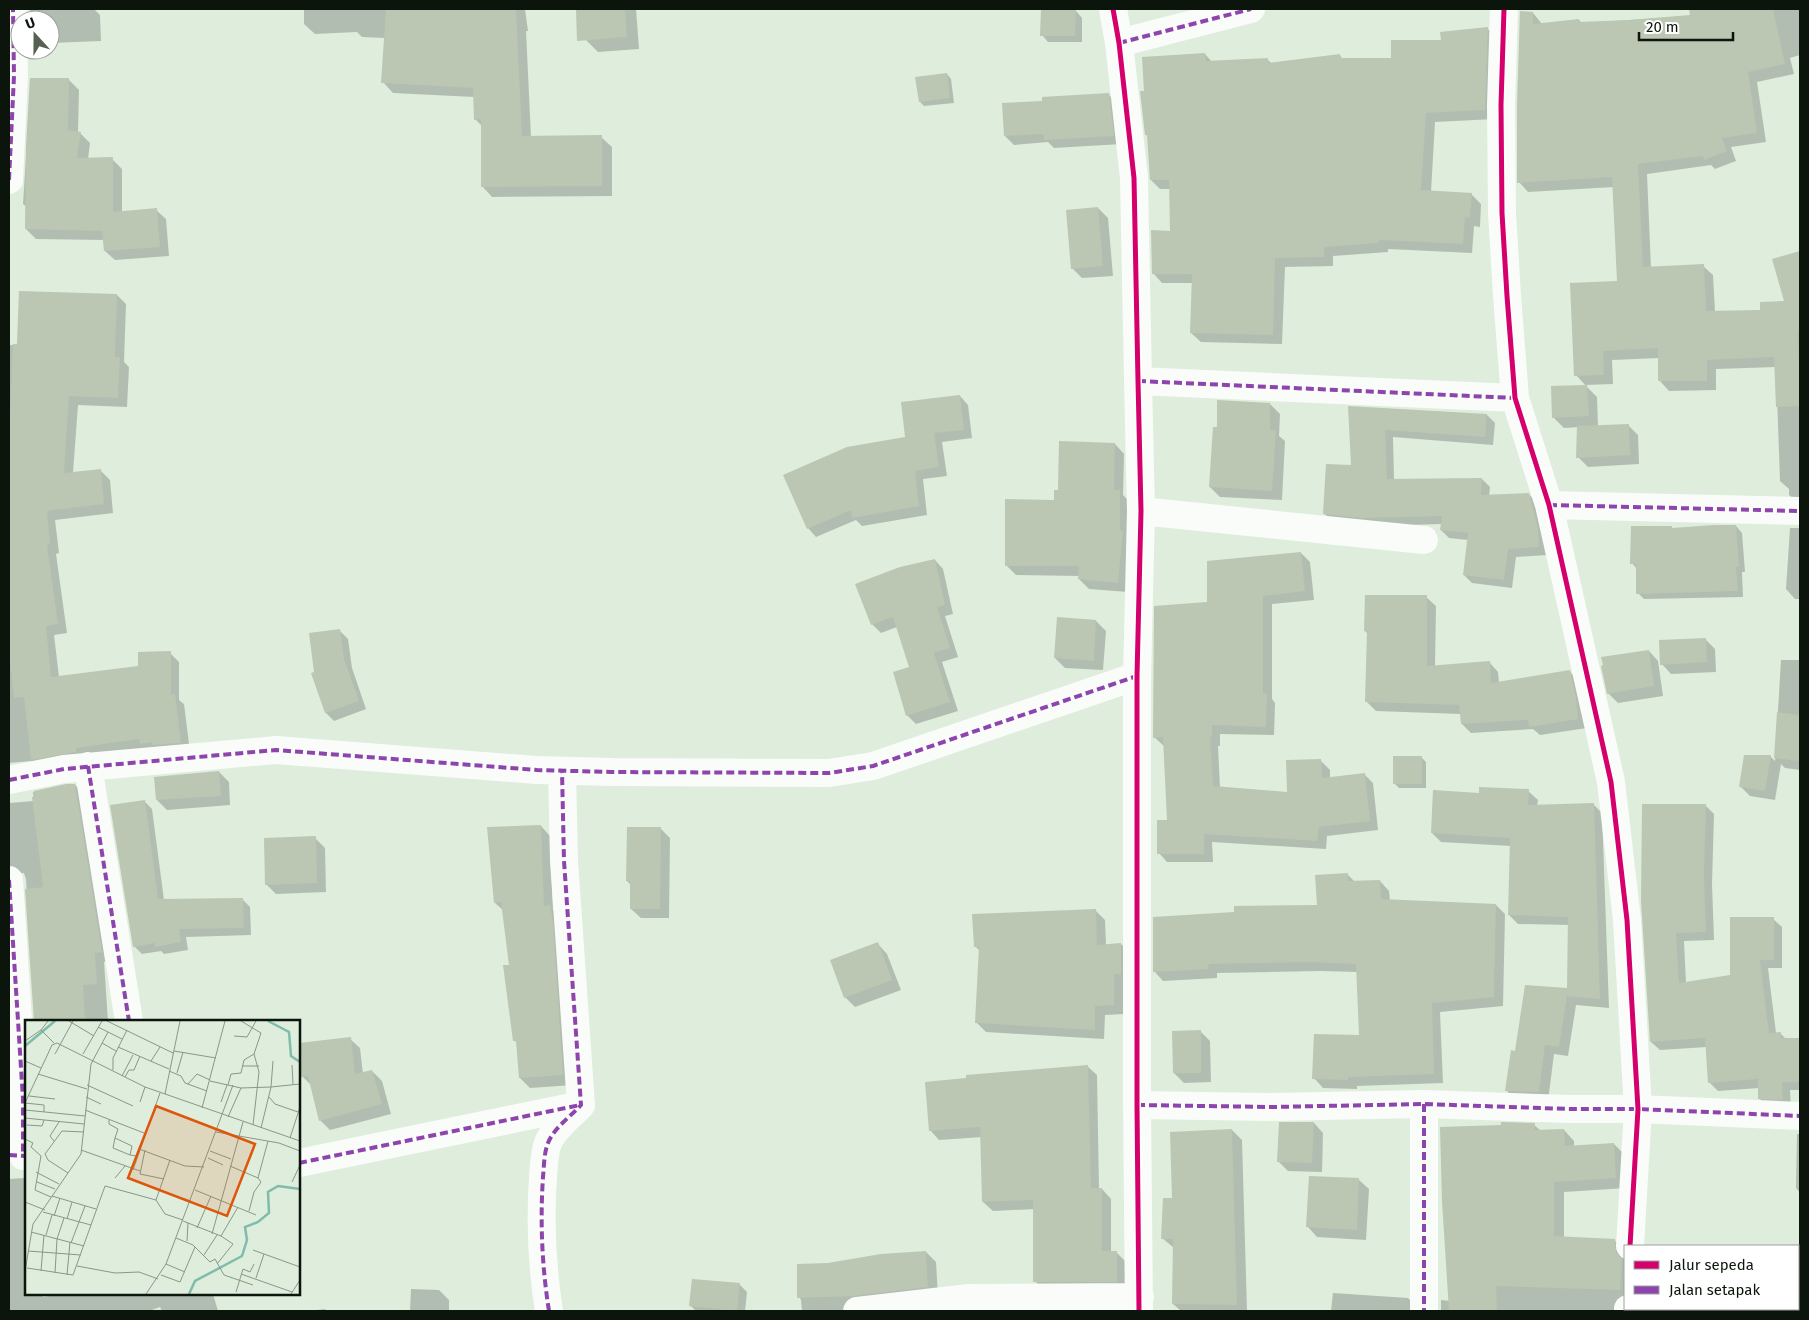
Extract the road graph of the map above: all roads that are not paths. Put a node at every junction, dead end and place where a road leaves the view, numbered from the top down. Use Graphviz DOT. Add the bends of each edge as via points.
graph roads {
  1 [pos="12,9"];
  2 [pos="1113,9"];
  3 [pos="1251,9"];
  4 [pos="1504,9"];
  5 [pos="1120,55"];
  6 [pos="9,180"];
  7 [pos="1138,381"];
  8 [pos="1515,398"];
  9 [pos="1549,505"];
  10 [pos="1141,511"];
  11 [pos="1800,511"];
  12 [pos="1424,540"];
  13 [pos="1136,676"];
  14 [pos="88,766"];
  15 [pos="562,771"];
  16 [pos="9,780"];
  17 [pos="9,880"];
  18 [pos="10,922"];
  19 [pos="13,1008"];
  20 [pos="129,1020"];
  21 [pos="1424,1104"];
  22 [pos="581,1105"];
  23 [pos="1137,1105"];
  24 [pos="1638,1109"];
  25 [pos="1800,1116"];
  26 [pos="20,1156"];
  27 [pos="300,1163"];
  28 [pos="1630,1245"];
  29 [pos="1140,1304"];
  30 [pos="548,1311"];
  31 [pos="857,1311"];
  32 [pos="1424,1311"];
  1 -- 6 [label="street" via="14,76"];
  2 -- 5 [label="street"];
  3 -- 5 [label="street"];
  4 -- 8 [label="street" via="1502,213"];
  5 -- 7 [label="street" via="1134,178"];
  7 -- 8 [label="street"];
  7 -- 10 [label="street"];
  8 -- 9 [label="street"];
  9 -- 11 [label="street"];
  9 -- 24 [label="street" via="1611,782 1627,920"];
  10 -- 12 [label="street"];
  10 -- 13 [label="street"];
  13 -- 15 [label="street" via="874,766 829,773"];
  13 -- 23 [label="street"];
  14 -- 15 [label="street" via="276,750"];
  14 -- 16 [label="street"];
  14 -- 20 [label="street"];
  15 -- 22 [label="street" via="564,861"];
  17 -- 18 [label="street"];
  18 -- 19 [label="street"];
  19 -- 26 [label="street" via="22,1099"];
  21 -- 23 [label="street"];
  21 -- 24 [label="street"];
  21 -- 32 [label="street"];
  22 -- 27 [label="street"];
  22 -- 30 [label="street" via="554,1132 545,1159 541,1208"];
  23 -- 29 [label="street"];
  24 -- 25 [label="street"];
  24 -- 28 [label="street"];
  29 -- 31 [label="street" via="969,1298"];
}
